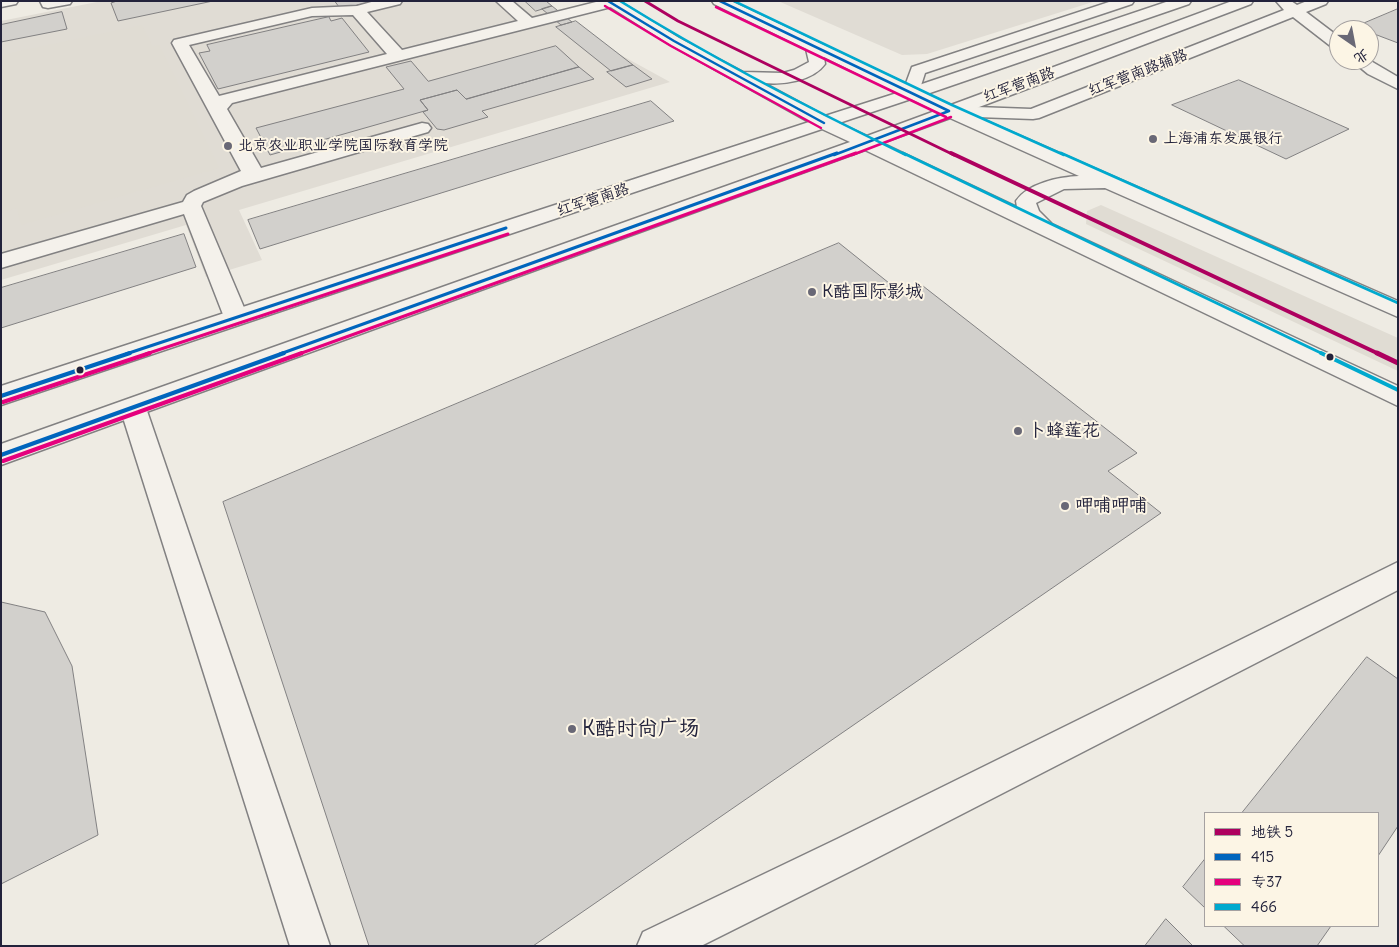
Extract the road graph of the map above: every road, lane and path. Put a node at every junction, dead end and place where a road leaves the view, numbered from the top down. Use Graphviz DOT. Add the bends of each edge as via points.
graph roads {
  1 [pos="11,1"];
  2 [pos="47,1"];
  3 [pos="64,1"];
  4 [pos="396,1"];
  5 [pos="503,1"];
  6 [pos="720,1"];
  7 [pos="1127,1"];
  8 [pos="1184,1"];
  9 [pos="1246,1"];
  10 [pos="1281,1"];
  11 [pos="1321,1"];
  12 [pos="609,2"];
  13 [pos="1,3"];
  14 [pos="357,10"];
  15 [pos="1295,11"];
  16 [pos="529,23"];
  17 [pos="1329,37"];
  18 [pos="814,47"];
  19 [pos="398,56"];
  20 [pos="994,66"];
  21 [pos="1373,70"];
  22 [pos="733,74"];
  23 [pos="1026,83"];
  24 [pos="1398,84"];
  25 [pos="911,94"];
  26 [pos="218,109"];
  27 [pos="949,111"];
  28 [pos="824,123"];
  29 [pos="422,128"];
  30 [pos="866,143"];
  31 [pos="730,155"];
  32 [pos="766,179"];
  33 [pos="241,180"];
  34 [pos="1119,186"];
  35 [pos="191,206"];
  36 [pos="1046,230"];
  37 [pos="2,255"];
  38 [pos="1398,310"];
  39 [pos="236,317"];
  40 [pos="1,396"];
  41 [pos="1398,397"];
  42 [pos="133,408"];
  43 [pos="1,455"];
  44 [pos="1398,575"];
  45 [pos="310,946"];
  46 [pos="657,946"];
  1 -- 13 [label="main road"];
  2 -- 3 [label="main road" via="48,4"];
  4 -- 14 [label="main road"];
  5 -- 16 [label="main road"];
  6 -- 18 [label="main road"];
  7 -- 25 [label="main road" via="918,70"];
  8 -- 20 [label="main road, 红军营南路"];
  9 -- 23 [label="main road, 红军营南路"];
  10 -- 15 [label="main road"];
  11 -- 15 [label="main road, 红军营南路辅路"];
  12 -- 16 [label="main road"];
  12 -- 22 [label="main road"];
  14 -- 19 [label="main road"];
  14 -- 26 [label="main road" via="312,12 180,43"];
  15 -- 17 [label="main road"];
  15 -- 27 [label="main road, 红军营南路辅路" via="1033,114"];
  16 -- 19 [label="main road"];
  18 -- 22 [label="main road" via="817,64 803,74 784,79"];
  18 -- 25 [label="main road"];
  19 -- 26 [label="main road" via="226,100"];
  20 -- 23 [label="main road" via="1004,76"];
  20 -- 25 [label="main road, 红军营南路"];
  21 -- 24 [label="main road"];
  22 -- 28 [label="main road"];
  23 -- 27 [label="main road, 红军营南路"];
  25 -- 27 [label="main road"];
  25 -- 28 [label="main road, 红军营南路"];
  26 -- 33 [label="main road" via="251,168 251,174"];
  27 -- 30 [label="main road, 红军营南路"];
  27 -- 34 [label="main road"];
  28 -- 30 [label="main road"];
  28 -- 31 [label="main road, 红军营南路"];
  29 -- 33 [label="main road"];
  30 -- 32 [label="main road, 红军营南路"];
  30 -- 36 [label="main road"];
  31 -- 32 [label="main road" via="760,164 767,171"];
  31 -- 39 [label="main road, 红军营南路"];
  32 -- 42 [label="main road, 红军营南路"];
  33 -- 35 [label="main road" via="208,191 194,199"];
  34 -- 36 [label="main road" via="1086,181 1058,183 1040,191 1026,201 1029,213"];
  34 -- 38 [label="main road"];
  35 -- 37 [label="main road"];
  35 -- 39 [label="main road"];
  36 -- 41 [label="main road"];
  39 -- 40 [label="main road, 红军营南路"];
  42 -- 43 [label="main road, 红军营南路"];
  42 -- 45 [label="main road"];
  44 -- 46 [label="main road"];
}
